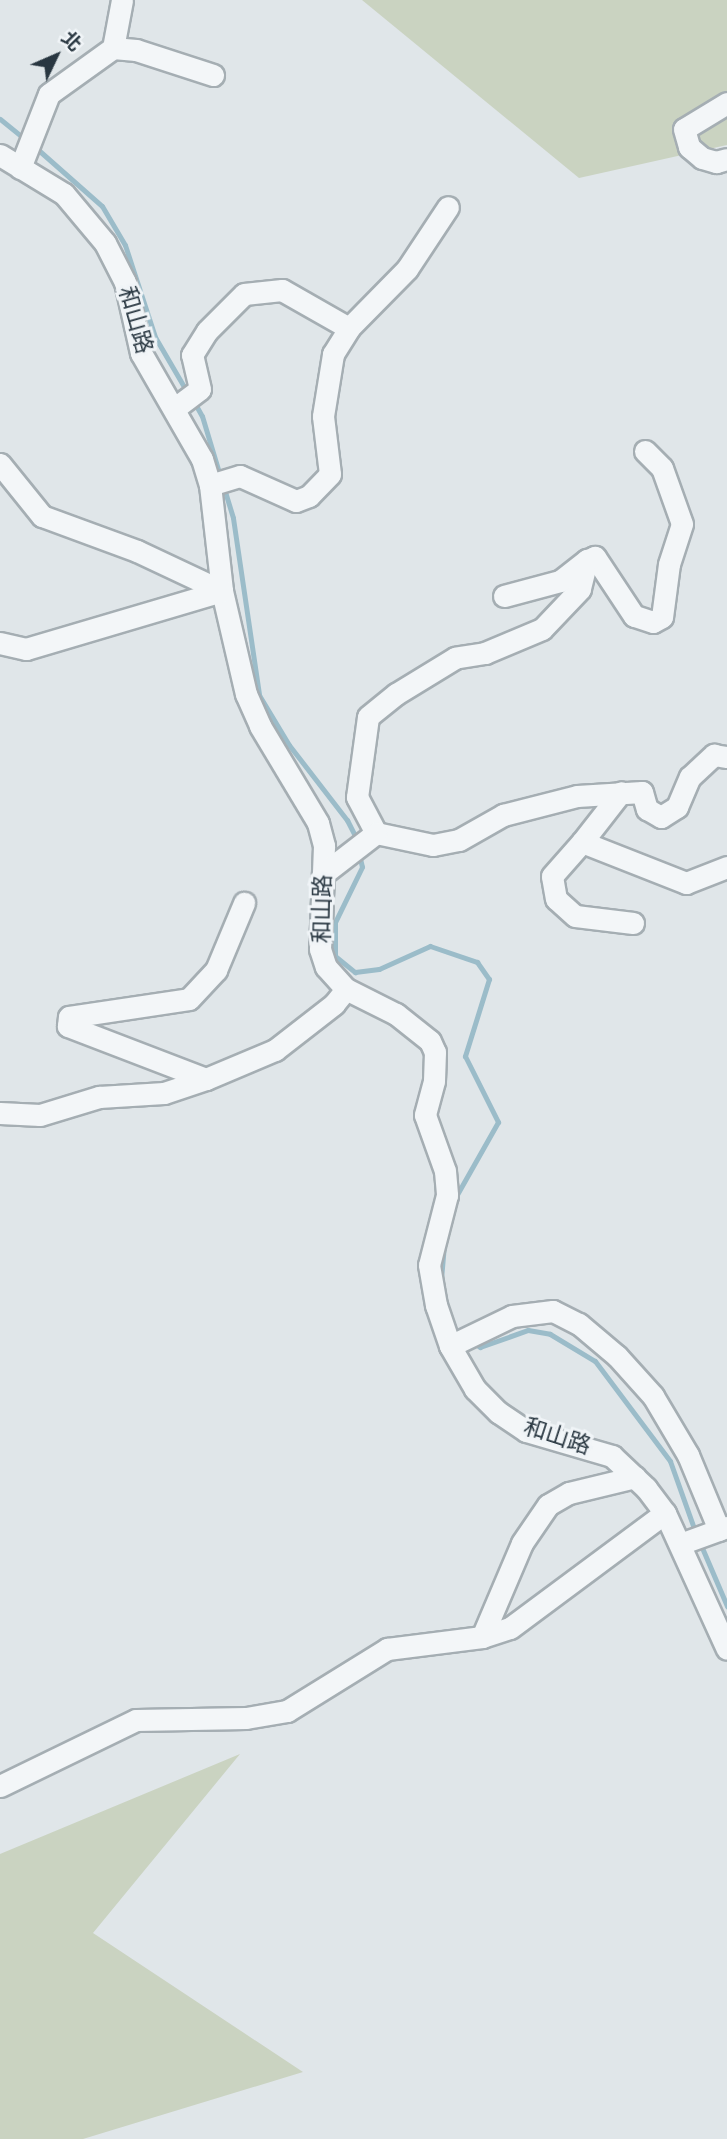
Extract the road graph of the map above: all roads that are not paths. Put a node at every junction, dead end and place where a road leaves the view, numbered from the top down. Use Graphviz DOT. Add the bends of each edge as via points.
graph roads {
  1 [pos="122,0"];
  2 [pos="113,48"];
  3 [pos="213,75"];
  4 [pos="727,103"];
  5 [pos="0,155"];
  6 [pos="727,159"];
  7 [pos="20,168"];
  8 [pos="448,207"];
  9 [pos="349,328"];
  10 [pos="175,408"];
  11 [pos="645,451"];
  12 [pos="0,464"];
  13 [pos="210,485"];
  14 [pos="587,560"];
  15 [pos="222,591"];
  16 [pos="504,596"];
  17 [pos="0,643"];
  18 [pos="727,757"];
  19 [pos="621,792"];
  20 [pos="376,833"];
  21 [pos="582,842"];
  22 [pos="727,867"];
  23 [pos="323,874"];
  24 [pos="244,903"];
  25 [pos="633,923"];
  26 [pos="346,989"];
  27 [pos="206,1079"];
  28 [pos="0,1113"];
  29 [pos="450,1346"];
  30 [pos="635,1477"];
  31 [pos="664,1513"];
  32 [pos="723,1528"];
  33 [pos="680,1544"];
  34 [pos="482,1637"];
  35 [pos="727,1649"];
  36 [pos="0,1786"];
  1 -- 2 [label="street"];
  2 -- 3 [label="street" via="136,50"];
  2 -- 7 [label="street" via="49,94"];
  4 -- 6 [label="street" via="684,130 689,147 702,158"];
  5 -- 7 [label="street, 和山路"];
  7 -- 10 [label="street, 和山路" via="64,194 117,260 141,353"];
  8 -- 9 [label="street" via="407,269"];
  9 -- 10 [label="street" via="282,290 244,294 206,331 192,355 200,389"];
  9 -- 13 [label="street" via="333,354 323,416 330,474 309,496 296,501 240,476"];
  10 -- 13 [label="street, 和山路"];
  11 -- 14 [label="street" via="662,468 682,524 668,565 662,617 653,622 634,616 595,557"];
  12 -- 15 [label="street" via="42,516 137,551"];
  13 -- 15 [label="street, 和山路"];
  14 -- 16 [label="street" via="560,581"];
  14 -- 20 [label="street" via="580,589 542,629 485,653 455,658 368,717 357,796"];
  15 -- 17 [label="street" via="26,649"];
  15 -- 23 [label="street, 和山路" via="246,694 318,823 324,846"];
  18 -- 19 [label="street" via="714,755 690,777 677,807 661,817 647,809 642,792"];
  19 -- 20 [label="street" via="577,796 503,815 459,840 433,845"];
  19 -- 21 [label="street"];
  20 -- 23 [label="street"];
  21 -- 22 [label="street" via="686,883"];
  21 -- 25 [label="street" via="552,876 556,899 575,916"];
  23 -- 26 [label="street, 和山路" via="320,949 326,967"];
  24 -- 27 [label="street" via="216,970 189,999 69,1017 68,1026"];
  26 -- 27 [label="street" via="334,1004 275,1050"];
  26 -- 29 [label="street, 和山路" via="396,1014 430,1041 435,1052 435,1081 425,1115 445,1171 447,1195 429,1265"];
  27 -- 28 [label="street" via="164,1093 99,1097 40,1115"];
  29 -- 30 [label="street, 和山路" via="475,1389 498,1412 526,1431 612,1456"];
  29 -- 32 [label="street" via="512,1316 553,1311 579,1324 617,1356 653,1396"];
  30 -- 31 [label="street, 和山路"];
  30 -- 34 [label="street" via="569,1493 548,1505 522,1543"];
  31 -- 33 [label="street, 和山路"];
  31 -- 34 [label="street" via="510,1628"];
  32 -- 33 [label="street"];
  33 -- 35 [label="street, 和山路"];
  34 -- 36 [label="street" via="387,1649 287,1711 246,1718 136,1720"];
}
